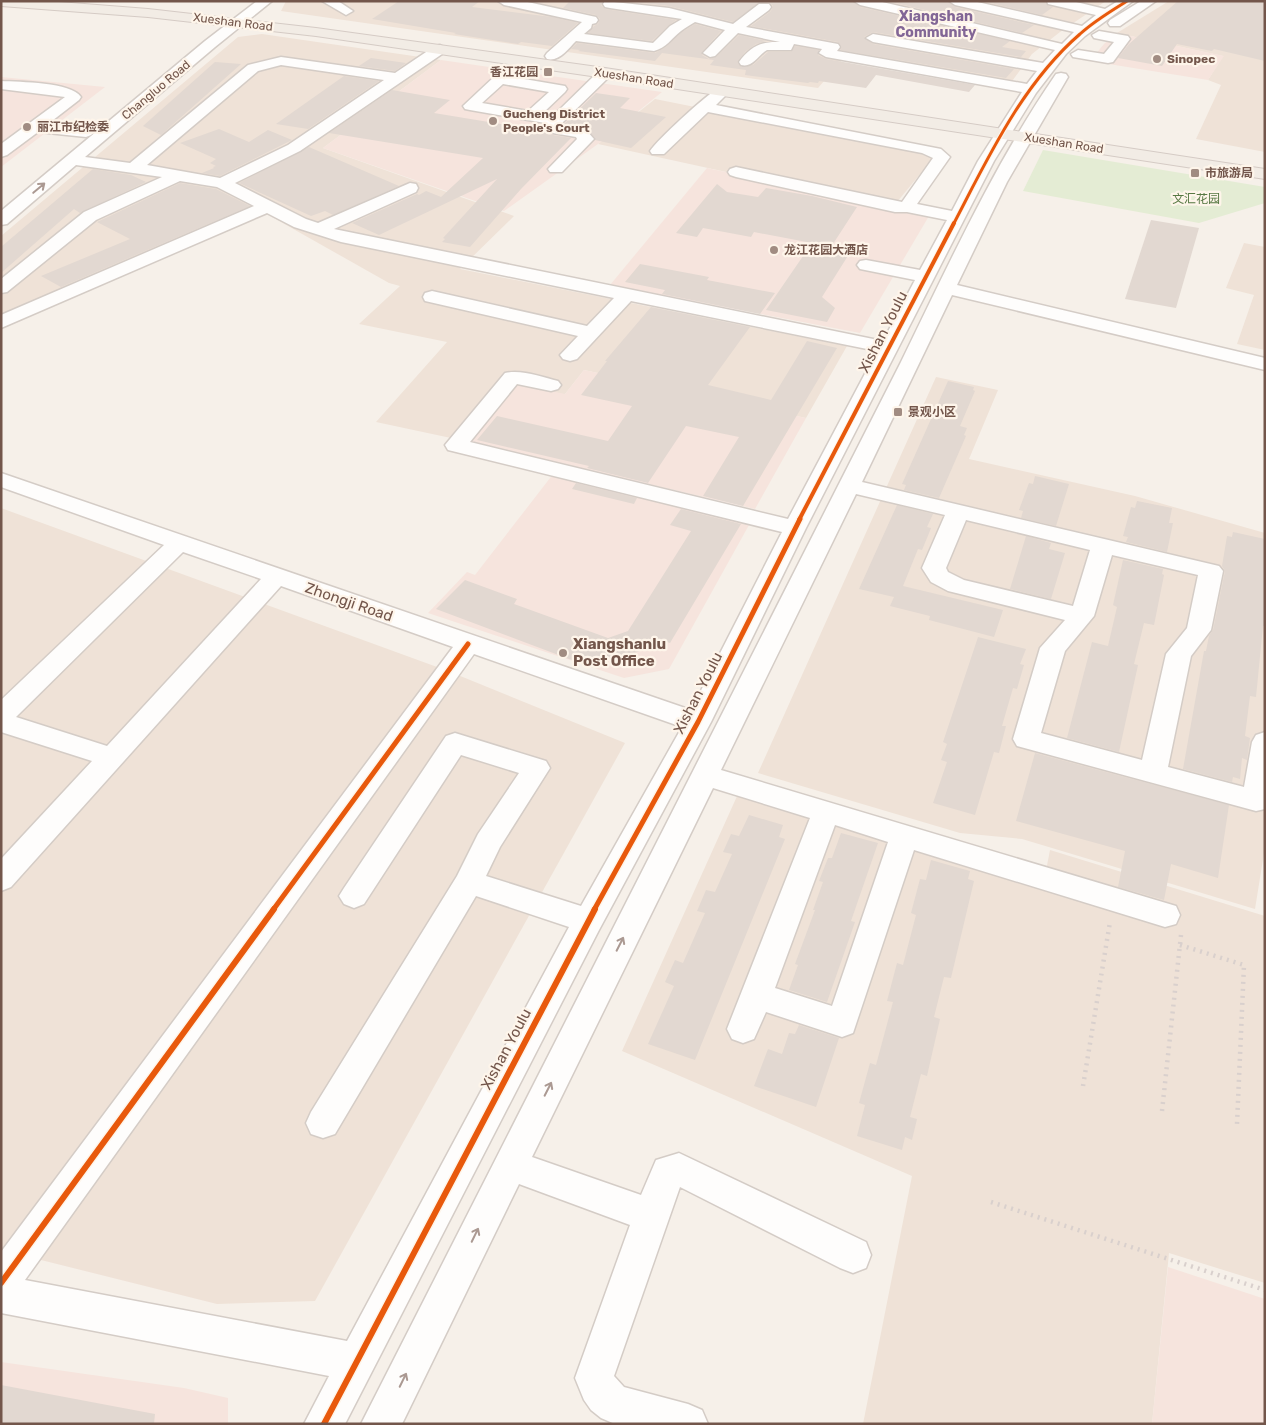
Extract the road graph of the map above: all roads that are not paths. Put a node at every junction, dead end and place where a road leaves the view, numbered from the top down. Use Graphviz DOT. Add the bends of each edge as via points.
graph roads {
  1 [pos="125,1"];
  2 [pos="266,1"];
  3 [pos="328,1"];
  4 [pos="504,1"];
  5 [pos="860,1"];
  6 [pos="955,1"];
  7 [pos="1054,1"];
  8 [pos="1150,1"];
  9 [pos="1,2"];
  10 [pos="611,2"];
  11 [pos="764,7"];
  12 [pos="346,11"];
  13 [pos="240,14"];
  14 [pos="693,18"];
  15 [pos="591,20"];
  16 [pos="736,28"];
  17 [pos="1093,30"];
  18 [pos="573,37"];
  19 [pos="873,38"];
  20 [pos="792,40"];
  21 [pos="440,49"];
  22 [pos="710,53"];
  23 [pos="552,56"];
  24 [pos="746,62"];
  25 [pos="1046,68"];
  26 [pos="605,73"];
  27 [pos="399,78"];
  28 [pos="1,85"];
  29 [pos="1031,89"];
  30 [pos="723,91"];
  31 [pos="705,108"];
  32 [pos="531,116"];
  33 [pos="557,120"];
  34 [pos="38,125"];
  35 [pos="1016,130"];
  36 [pos="89,131"];
  37 [pos="658,151"];
  38 [pos="1,152"];
  39 [pos="72,160"];
  40 [pos="1265,162"];
  41 [pos="134,168"];
  42 [pos="556,169"];
  43 [pos="736,172"];
  44 [pos="1265,174"];
  45 [pos="178,175"];
  46 [pos="222,183"];
  47 [pos="410,188"];
  48 [pos="1,203"];
  49 [pos="268,206"];
  50 [pos="907,207"];
  51 [pos="957,217"];
  52 [pos="1,220"];
  53 [pos="318,230"];
  54 [pos="866,266"];
  55 [pos="936,283"];
  56 [pos="1,288"];
  57 [pos="626,295"];
  58 [pos="432,297"];
  59 [pos="1,322"];
  60 [pos="591,333"];
  61 [pos="889,348"];
  62 [pos="570,354"];
  63 [pos="1265,364"];
  64 [pos="551,385"];
  65 [pos="456,445"];
  66 [pos="1,480"];
  67 [pos="848,486"];
  68 [pos="958,512"];
  69 [pos="795,528"];
  70 [pos="179,543"];
  71 [pos="1103,546"];
  72 [pos="277,576"];
  73 [pos="1082,616"];
  74 [pos="468,644"];
  75 [pos="1,716"];
  76 [pos="1,722"];
  77 [pos="698,722"];
  78 [pos="1265,742"];
  79 [pos="111,757"];
  80 [pos="1153,774"];
  81 [pos="704,775"];
  82 [pos="826,812"];
  83 [pos="904,836"];
  84 [pos="1,879"];
  85 [pos="469,882"];
  86 [pos="354,896"];
  87 [pos="1165,914"];
  88 [pos="588,921"];
  89 [pos="756,995"];
  90 [pos="743,1029"];
  91 [pos="323,1123"];
  92 [pos="510,1164"];
  93 [pos="650,1216"];
  94 [pos="853,1255"];
  95 [pos="1,1283"];
  96 [pos="1,1294"];
  97 [pos="356,1362"];
  98 [pos="324,1424"];
  99 [pos="381,1424"];
  100 [pos="688,1424"];
  1 -- 13 [label="main road, Xueshan Road"];
  2 -- 13 [label="street, Changluo Road"];
  3 -- 12 [label="street"];
  4 -- 15 [label="street"];
  5 -- 17 [label="street"];
  6 -- 17 [label="street"];
  7 -- 17 [label="street"];
  8 -- 17 [label="street, Xishan Youlu" via="1115,22"];
  9 -- 13 [label="main road, Xueshan Road"];
  10 -- 14 [label="street"];
  10 -- 15 [label="street"];
  11 -- 16 [label="street"];
  13 -- 21 [label="main road, Xueshan Road"];
  13 -- 23 [label="main road, Xueshan Road"];
  13 -- 36 [label="street, Changluo Road" via="195,43"];
  13 -- 39 [label="street, Changluo Road"];
  14 -- 16 [label="street"];
  14 -- 18 [label="street" via="654,47"];
  15 -- 18 [label="street"];
  16 -- 20 [label="street"];
  16 -- 22 [label="street"];
  17 -- 25 [label="street, Xishan Youlu"];
  17 -- 35 [label="street, Xishan Youlu"];
  18 -- 23 [label="street"];
  19 -- 25 [label="street"];
  20 -- 24 [label="street" via="786,47 770,45 759,48"];
  20 -- 29 [label="street" via="833,47 826,53"];
  21 -- 26 [label="main road, Xueshan Road"];
  21 -- 27 [label="street"];
  23 -- 35 [label="main road, Xueshan Road"];
  25 -- 29 [label="street, Xishan Youlu"];
  26 -- 30 [label="main road, Xueshan Road"];
  26 -- 33 [label="street"];
  27 -- 41 [label="street" via="281,61 258,66"];
  27 -- 46 [label="street" via="294,148"];
  28 -- 34 [label="street" via="73,95"];
  29 -- 35 [label="street, Xishan Youlu"];
  30 -- 31 [label="street"];
  30 -- 35 [label="main road, Xueshan Road"];
  31 -- 37 [label="street"];
  31 -- 50 [label="street" via="935,152 942,157"];
  32 -- 32 [label="street" via="522,114 470,106 500,79 560,89"];
  32 -- 33 [label="street"];
  33 -- 42 [label="street" via="550,126 552,129 581,133 586,138"];
  34 -- 36 [label="street"];
  34 -- 38 [label="street"];
  35 -- 40 [label="main road, Xueshan Road"];
  35 -- 44 [label="main road, Xueshan Road"];
  35 -- 51 [label="street, Xishan Youlu"];
  35 -- 55 [label="street, Xishan Youlu" via="987,205"];
  36 -- 48 [label="street, Changluo Road"];
  39 -- 41 [label="street"];
  52 -- 39 [label="street, Changluo Road, one-way"];
  41 -- 45 [label="street"];
  43 -- 50 [label="street"];
  45 -- 46 [label="street"];
  45 -- 56 [label="street" via="90,216"];
  46 -- 49 [label="street"];
  47 -- 53 [label="street"];
  49 -- 53 [label="street"];
  49 -- 59 [label="street"];
  50 -- 51 [label="street"];
  51 -- 55 [label="street, Xishan Youlu"];
  53 -- 57 [label="street"];
  54 -- 55 [label="street"];
  55 -- 61 [label="street, Xishan Youlu"];
  55 -- 63 [label="street"];
  55 -- 67 [label="street, Xishan Youlu"];
  57 -- 60 [label="street"];
  57 -- 61 [label="street"];
  58 -- 60 [label="street"];
  60 -- 62 [label="street"];
  61 -- 69 [label="street, Xishan Youlu"];
  64 -- 65 [label="street" via="512,377"];
  65 -- 69 [label="street"];
  66 -- 70 [label="street, Zhongji Road"];
  67 -- 68 [label="street"];
  67 -- 81 [label="street, Xishan Youlu"];
  68 -- 71 [label="street"];
  68 -- 73 [label="street" via="934,568 939,577 956,586"];
  69 -- 77 [label="street, Xishan Youlu"];
  70 -- 72 [label="street, Zhongji Road"];
  70 -- 75 [label="street"];
  71 -- 73 [label="street"];
  71 -- 80 [label="street" via="1211,571 1199,630 1179,654"];
  72 -- 74 [label="street, Zhongji Road"];
  72 -- 79 [label="street"];
  73 -- 80 [label="street" via="1053,648 1026,738"];
  74 -- 77 [label="street, Zhongji Road"];
  74 -- 95 [label="street"];
  76 -- 79 [label="street"];
  77 -- 88 [label="street, Xishan Youlu"];
  78 -- 80 [label="street" via="1256,801"];
  79 -- 84 [label="street"];
  81 -- 82 [label="street"];
  92 -- 81 [label="street, Xishan Youlu, one-way"];
  82 -- 83 [label="street"];
  82 -- 89 [label="street"];
  83 -- 87 [label="street"];
  83 -- 89 [label="street" via="842,1023"];
  85 -- 86 [label="street" via="488,842 536,768 455,743"];
  85 -- 88 [label="street"];
  85 -- 91 [label="street"];
  88 -- 97 [label="street, Xishan Youlu"];
  89 -- 90 [label="street"];
  92 -- 93 [label="street"];
  99 -- 92 [label="street, Xishan Youlu, one-way"];
  93 -- 94 [label="street" via="668,1172 679,1168"];
  93 -- 100 [label="street" via="594,1378 602,1394 615,1404"];
  96 -- 97 [label="street"];
  97 -- 98 [label="street, Xishan Youlu"];
}
